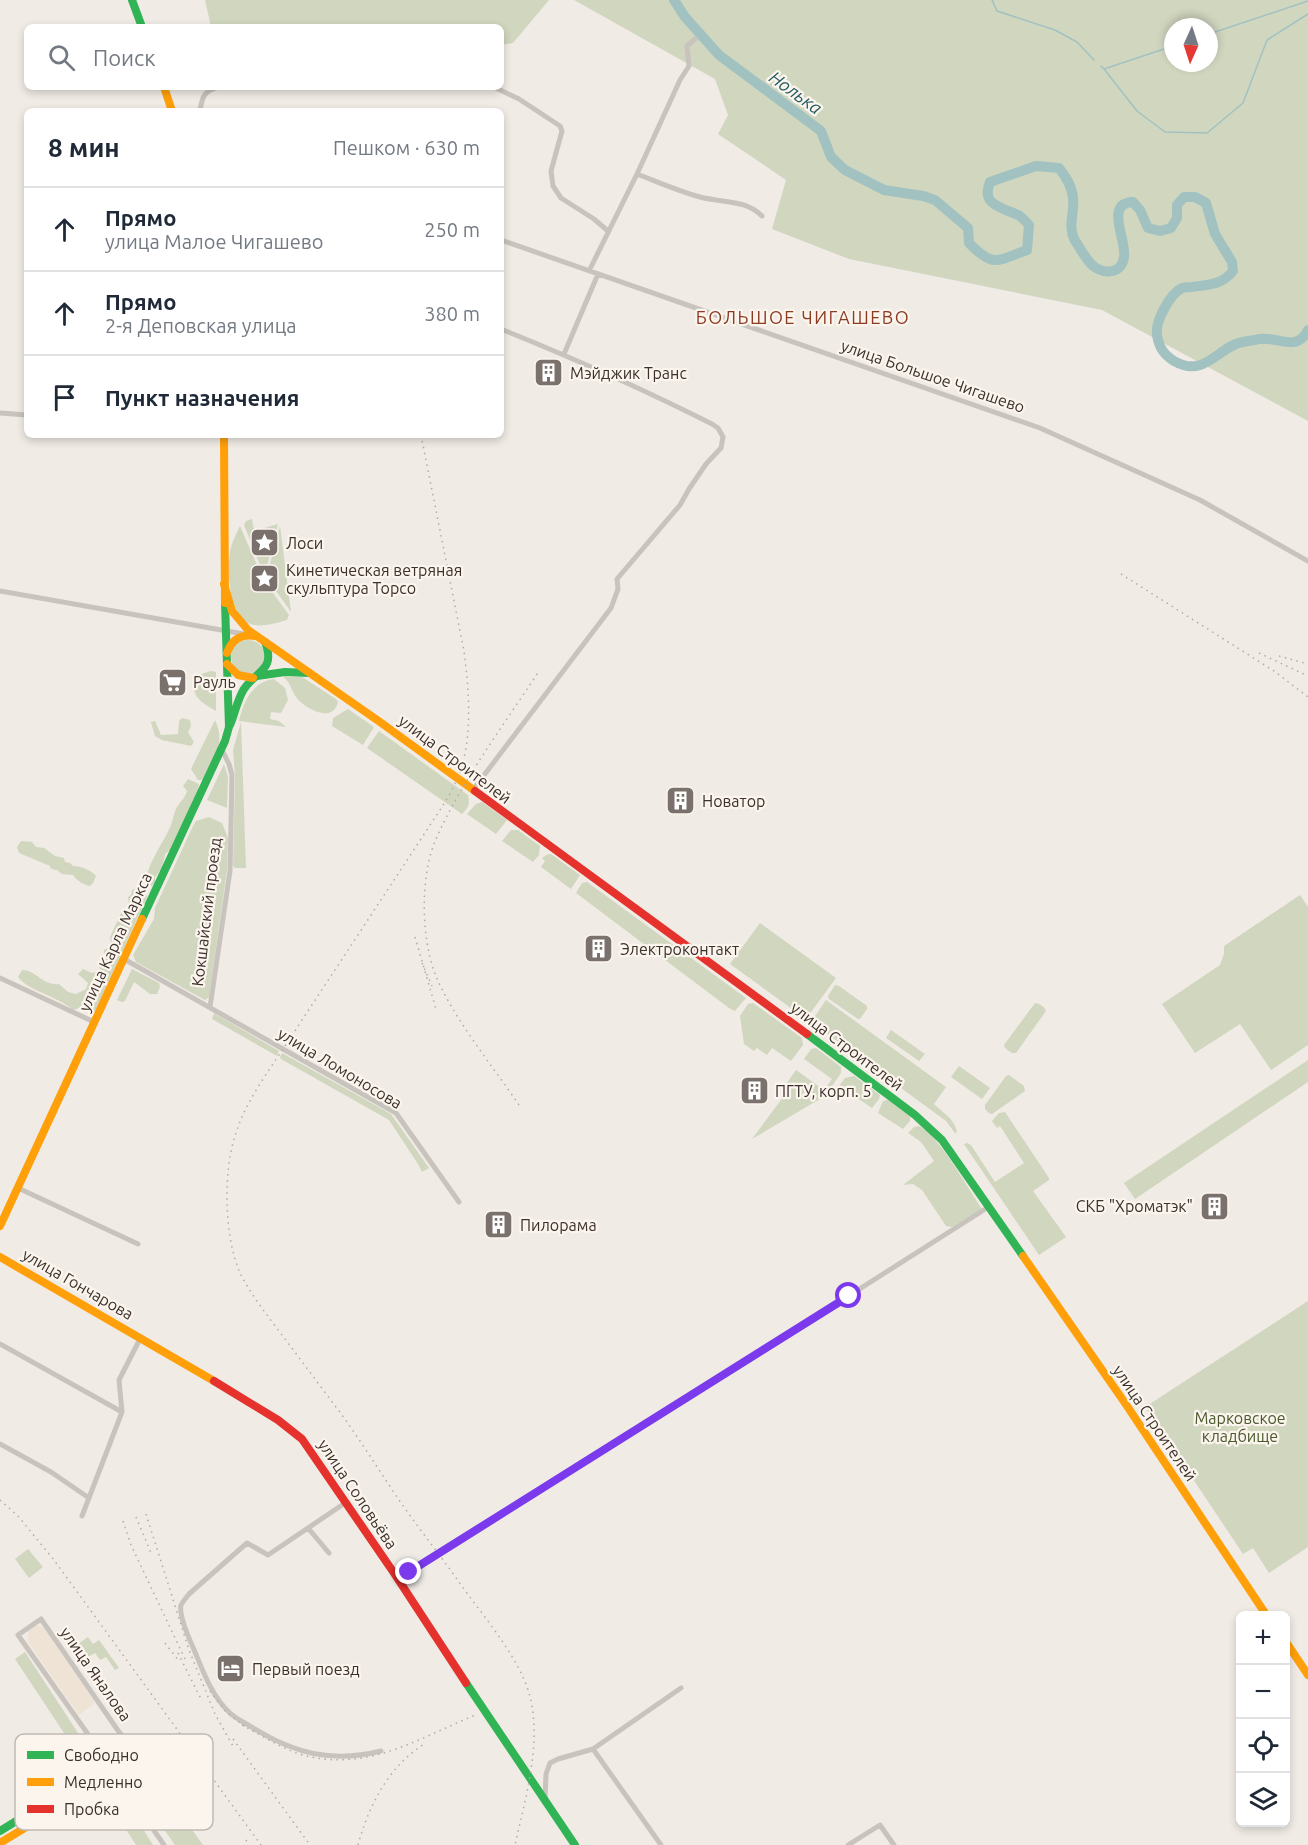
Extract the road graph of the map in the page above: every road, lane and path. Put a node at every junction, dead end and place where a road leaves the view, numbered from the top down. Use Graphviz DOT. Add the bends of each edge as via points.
graph roads {
  1 [pos="132,0"];
  2 [pos="141,24"];
  3 [pos="695,39"];
  4 [pos="165,90"];
  5 [pos="209,90"];
  6 [pos="500,90"];
  7 [pos="171,108"];
  8 [pos="201,108"];
  9 [pos="637,174"];
  10 [pos="762,216"];
  11 [pos="608,231"];
  12 [pos="504,241"];
  13 [pos="589,271"];
  14 [pos="598,274"];
  15 [pos="504,331"];
  16 [pos="564,354"];
  17 [pos="0,413"];
  18 [pos="24,415"];
  19 [pos="224,438"];
  20 [pos="1308,561"];
  21 [pos="224,584"];
  22 [pos="0,591"];
  23 [pos="225,631"];
  24 [pos="252,635"];
  25 [pos="265,642"];
  26 [pos="226,660"];
  27 [pos="311,673"];
  28 [pos="255,677"];
  29 [pos="229,727"];
  30 [pos="222,750"];
  31 [pos="472,791"];
  32 [pos="124,959"];
  33 [pos="0,978"];
  34 [pos="210,1007"];
  35 [pos="94,1022"];
  36 [pos="18,1188"];
  37 [pos="459,1202"];
  38 [pos="990,1206"];
  39 [pos="0,1226"];
  40 [pos="138,1244"];
  41 [pos="0,1257"];
  42 [pos="141,1337"];
  43 [pos="0,1344"];
  44 [pos="122,1412"];
  45 [pos="0,1444"];
  46 [pos="89,1498"];
  47 [pos="345,1503"];
  48 [pos="82,1516"];
  49 [pos="308,1528"];
  50 [pos="329,1553"];
  51 [pos="398,1579"];
  52 [pos="1264,1611"];
  53 [pos="1290,1648"];
  54 [pos="1308,1675"];
  55 [pos="681,1688"];
  56 [pos="87,1734"];
  57 [pos="121,1734"];
  58 [pos="592,1749"];
  59 [pos="381,1751"];
  60 [pos="544,1801"];
  61 [pos="15,1823"];
  62 [pos="21,1830"];
  63 [pos="153,1830"];
  64 [pos="0,1832"];
  65 [pos="0,1843"];
  66 [pos="164,1845"];
  67 [pos="575,1845"];
  68 [pos="661,1845"];
  69 [pos="848,1845"];
  70 [pos="894,1845"];
  1 -- 2 [label="main road"];
  3 -- 9 [label="street" via="687,46 689,66"];
  4 -- 7 [label="main road"];
  5 -- 8 [label="street"];
  6 -- 11 [label="street" via="560,126 553,186 561,198"];
  9 -- 10 [label="street" via="702,197 733,201 755,209"];
  9 -- 11 [label="street"];
  11 -- 13 [label="street"];
  12 -- 13 [label="street, улица Большое Чигашево"];
  13 -- 14 [label="street, улица Большое Чигашево"];
  14 -- 16 [label="street"];
  14 -- 20 [label="street, улица Большое Чигашево" via="1040,428 1200,501"];
  15 -- 16 [label="street"];
  16 -- 31 [label="street" via="712,424 722,432 723,443 671,517 617,579 618,589 611,608"];
  17 -- 18 [label="street"];
  19 -- 21 [label="main road"];
  21 -- 23 [label="main road, улица Карла Маркса"];
  21 -- 24 [label="main road" via="236,617"];
  22 -- 23 [label="street"];
  23 -- 24 [label="street"];
  23 -- 26 [label="main road, улица Карла Маркса"];
  24 -- 25 [label="main road"];
  24 -- 26 [label="main road" via="231,642"];
  25 -- 27 [label="main road, улица Строителей"];
  25 -- 28 [label="main road" via="269,660 264,672"];
  26 -- 28 [label="main road" via="234,674"];
  26 -- 29 [label="main road, улица Карла Маркса"];
  27 -- 28 [label="main road"];
  27 -- 31 [label="main road, улица Строителей"];
  28 -- 29 [label="main road" via="244,690"];
  29 -- 30 [label="main road, улица Карла Маркса"];
  30 -- 32 [label="main road, улица Карла Маркса"];
  30 -- 34 [label="street, Кокшайский проезд" via="232,776 230,871"];
  31 -- 38 [label="main road, улица Строителей" via="915,1115 942,1140"];
  32 -- 34 [label="street, улица Ломоносова"];
  32 -- 35 [label="main road, улица Карла Маркса"];
  33 -- 35 [label="street"];
  34 -- 37 [label="street, улица Ломоносова" via="396,1113"];
  35 -- 36 [label="main road, улица Карла Маркса"];
  36 -- 39 [label="main road, улица Карла Маркса"];
  36 -- 40 [label="street"];
  38 -- 51 [label="street"];
  38 -- 52 [label="main road, улица Строителей"];
  41 -- 42 [label="main road, улица Гончарова"];
  42 -- 44 [label="street" via="119,1380"];
  42 -- 47 [label="main road, улица Соловьёва" via="290,1429 302,1439"];
  43 -- 44 [label="street"];
  44 -- 46 [label="street"];
  45 -- 46 [label="street"];
  46 -- 48 [label="street"];
  47 -- 49 [label="street"];
  47 -- 51 [label="main road, улица Соловьёва"];
  49 -- 50 [label="street"];
  49 -- 59 [label="street" via="268,1555 247,1543 189,1594 180,1608 190,1641 212,1690 231,1714 279,1743 321,1756 346,1757"];
  51 -- 60 [label="main road, улица Соловьёва"];
  53 -- 54 [label="main road"];
  55 -- 58 [label="street"];
  56 -- 57 [label="street, улица Яналова" via="18,1635 41,1619"];
  58 -- 60 [label="street" via="550,1763"];
  58 -- 68 [label="street"];
  60 -- 67 [label="main road, улица Соловьёва"];
  61 -- 64 [label="main road"];
  62 -- 65 [label="main road"];
  63 -- 66 [label="street"];
  69 -- 70 [label="street" via="880,1825"];
}
